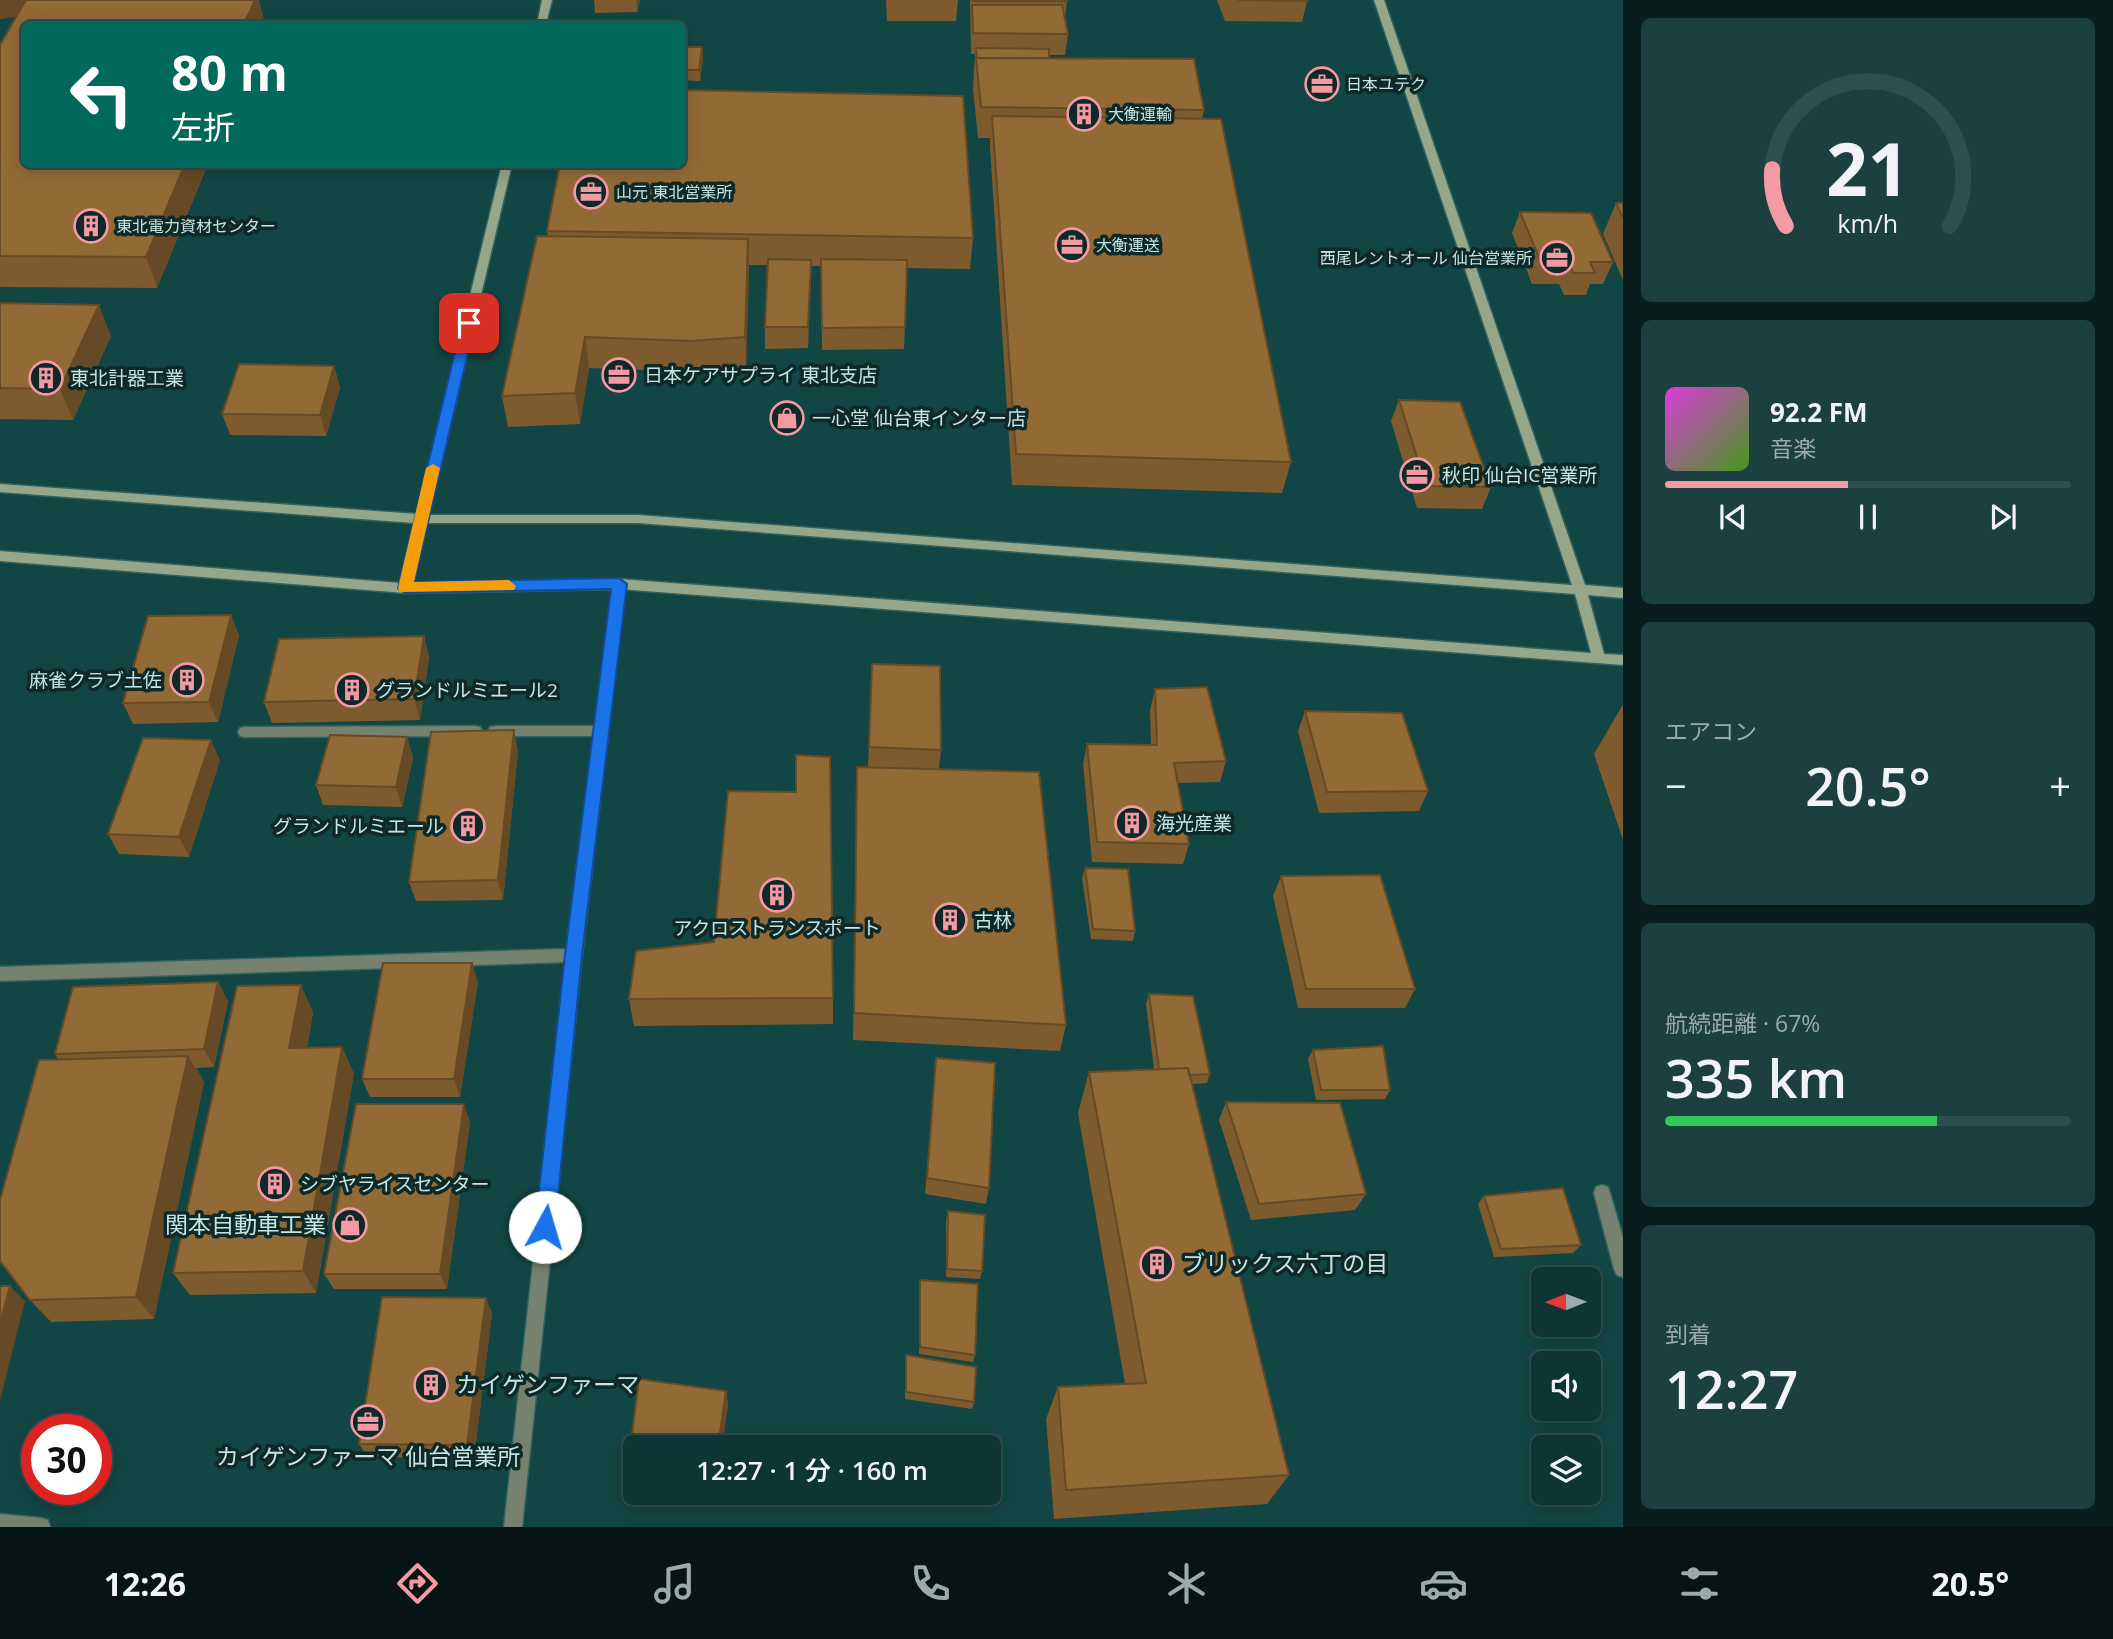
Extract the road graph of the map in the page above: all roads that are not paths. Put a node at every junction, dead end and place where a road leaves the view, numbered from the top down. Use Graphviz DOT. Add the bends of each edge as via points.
graph roads {
  1 [pos="547,0"];
  2 [pos="1380,0"];
  3 [pos="542,21"];
  4 [pos="506,168"];
  5 [pos="0,488"];
  6 [pos="421,519"];
  7 [pos="0,556"];
  8 [pos="619,584"];
  9 [pos="405,588"];
  10 [pos="1580,589"];
  11 [pos="1623,593"];
  12 [pos="1599,658"];
  13 [pos="1623,660"];
  14 [pos="601,731"];
  15 [pos="245,732"];
  16 [pos="574,955"];
  17 [pos="0,974"];
  18 [pos="1602,1193"];
  19 [pos="1623,1269"];
  20 [pos="0,1523"];
  21 [pos="41,1527"];
  22 [pos="513,1527"];
  1 -- 3 [label="street"];
  2 -- 10 [label="street"];
  4 -- 6 [label="street"];
  5 -- 6 [label="street"];
  6 -- 9 [label="street"];
  6 -- 10 [label="street" via="638,519"];
  7 -- 9 [label="street"];
  8 -- 9 [label="street"];
  8 -- 12 [label="street"];
  8 -- 14 [label="street"];
  10 -- 11 [label="street"];
  10 -- 12 [label="street"];
  12 -- 13 [label="street"];
  14 -- 15 [label="street"];
  14 -- 16 [label="street"];
  16 -- 17 [label="street"];
  16 -- 22 [label="street"];
  18 -- 19 [label="street"];
  20 -- 21 [label="street"];
}
